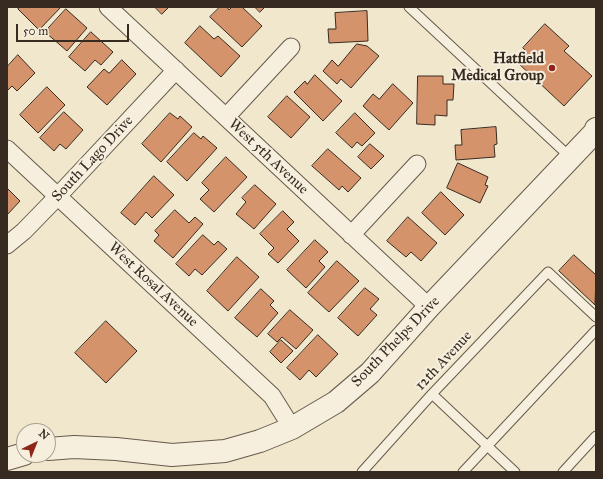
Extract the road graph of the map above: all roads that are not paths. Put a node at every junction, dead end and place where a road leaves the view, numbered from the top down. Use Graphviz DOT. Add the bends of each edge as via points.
graph roads {
  1 [pos="108,7"];
  2 [pos="409,7"];
  3 [pos="292,47"];
  4 [pos="176,70"];
  5 [pos="226,117"];
  6 [pos="596,131"];
  7 [pos="7,149"];
  8 [pos="570,157"];
  9 [pos="417,164"];
  10 [pos="58,196"];
  11 [pos="351,235"];
  12 [pos="7,245"];
  13 [pos="429,307"];
  14 [pos="596,317"];
  15 [pos="596,330"];
  16 [pos="432,394"];
  17 [pos="292,428"];
  18 [pos="596,436"];
  19 [pos="487,446"];
  20 [pos="56,448"];
  21 [pos="362,472"];
  22 [pos="464,472"];
  23 [pos="515,472"];
  24 [pos="563,472"];
  1 -- 4 [label="street, West 5th Avenue"];
  2 -- 8 [label="lane"];
  3 -- 5 [label="street"];
  4 -- 5 [label="street, West 5th Avenue"];
  4 -- 10 [label="street, South Lago Drive"];
  5 -- 11 [label="street, West 5th Avenue"];
  6 -- 8 [label="street, South Phelps Drive"];
  7 -- 10 [label="street, West Rosal Avenue"];
  8 -- 13 [label="street, South Phelps Drive"];
  9 -- 11 [label="street"];
  10 -- 12 [label="street, South Lago Drive"];
  10 -- 17 [label="street, West Rosal Avenue" via="272,396"];
  11 -- 13 [label="street, West 5th Avenue"];
  13 -- 17 [label="street, South Phelps Drive" via="370,373 336,402"];
  14 -- 16 [label="lane, 12th Avenue" via="548,272"];
  15 -- 19 [label="lane"];
  16 -- 19 [label="lane"];
  16 -- 21 [label="lane, 12th Avenue"];
  17 -- 20 [label="street, South Phelps Drive" via="225,451 172,456 116,449"];
  18 -- 24 [label="lane"];
  19 -- 22 [label="lane"];
  19 -- 23 [label="lane"];
}
